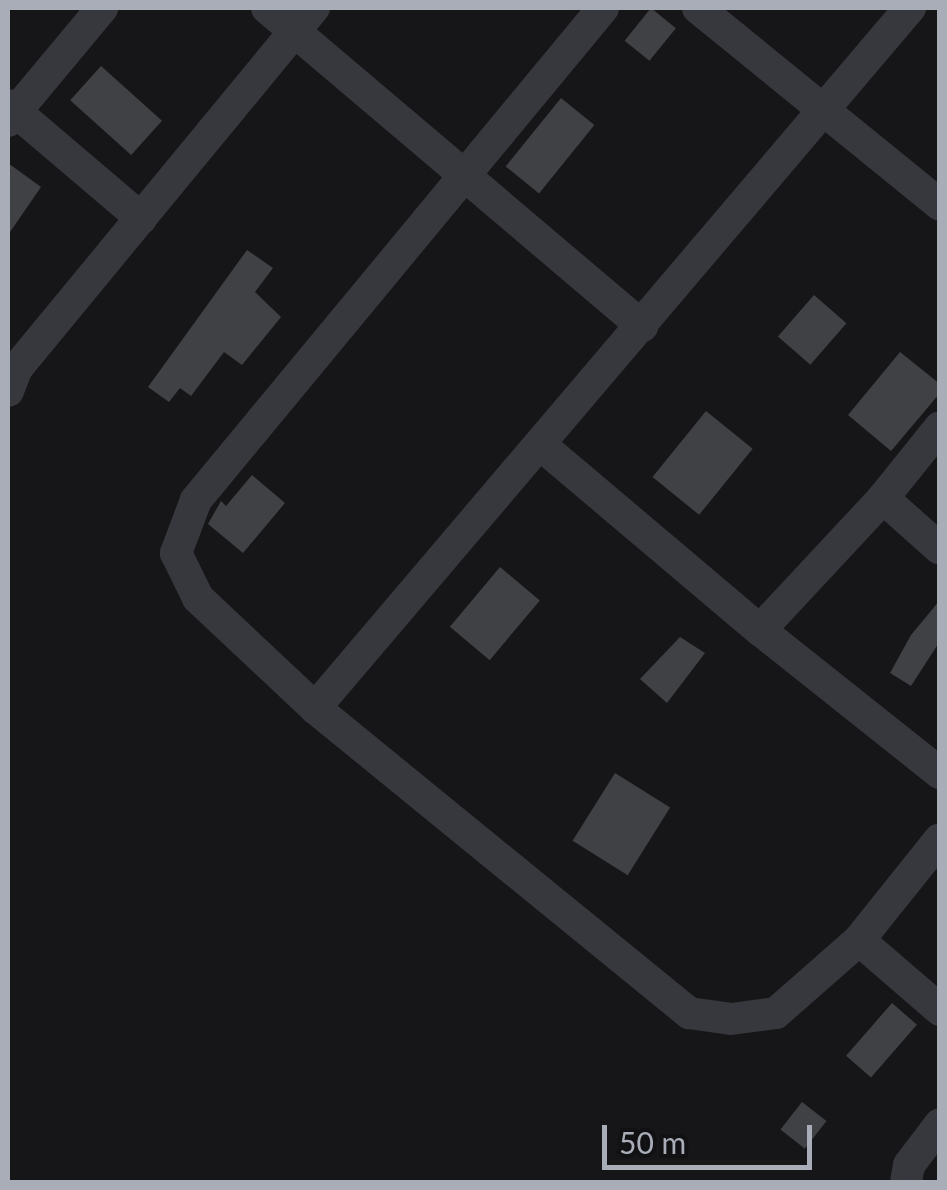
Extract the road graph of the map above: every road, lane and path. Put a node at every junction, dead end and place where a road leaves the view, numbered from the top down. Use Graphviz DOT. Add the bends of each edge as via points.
graph roads {
  1 [pos="102,8"];
  2 [pos="266,8"];
  3 [pos="602,8"];
  4 [pos="698,8"];
  5 [pos="910,8"];
  6 [pos="304,20"];
  7 [pos="823,109"];
  8 [pos="10,112"];
  9 [pos="466,178"];
  10 [pos="940,205"];
  11 [pos="141,218"];
  12 [pos="642,326"];
  13 [pos="8,391"];
  14 [pos="940,428"];
  15 [pos="542,446"];
  16 [pos="883,498"];
  17 [pos="940,549"];
  18 [pos="760,630"];
  19 [pos="315,708"];
  20 [pos="940,773"];
  21 [pos="940,839"];
  22 [pos="859,940"];
  23 [pos="940,1010"];
  24 [pos="940,1124"];
  25 [pos="906,1182"];
  1 -- 8 [label="street"];
  2 -- 6 [label="street"];
  3 -- 9 [label="street"];
  4 -- 7 [label="street"];
  5 -- 7 [label="street"];
  6 -- 9 [label="street"];
  6 -- 11 [label="street"];
  7 -- 10 [label="street"];
  7 -- 12 [label="street"];
  8 -- 11 [label="street"];
  9 -- 12 [label="street"];
  9 -- 19 [label="street" via="196,500 176,554 198,598"];
  11 -- 13 [label="street" via="17,368"];
  12 -- 15 [label="street"];
  14 -- 16 [label="street"];
  15 -- 18 [label="street"];
  15 -- 19 [label="street"];
  16 -- 17 [label="street"];
  16 -- 18 [label="street"];
  18 -- 20 [label="street"];
  19 -- 22 [label="street" via="690,1012 731,1019 776,1013"];
  21 -- 22 [label="street"];
  22 -- 23 [label="street"];
  24 -- 25 [label="street" via="909,1165"];
}
